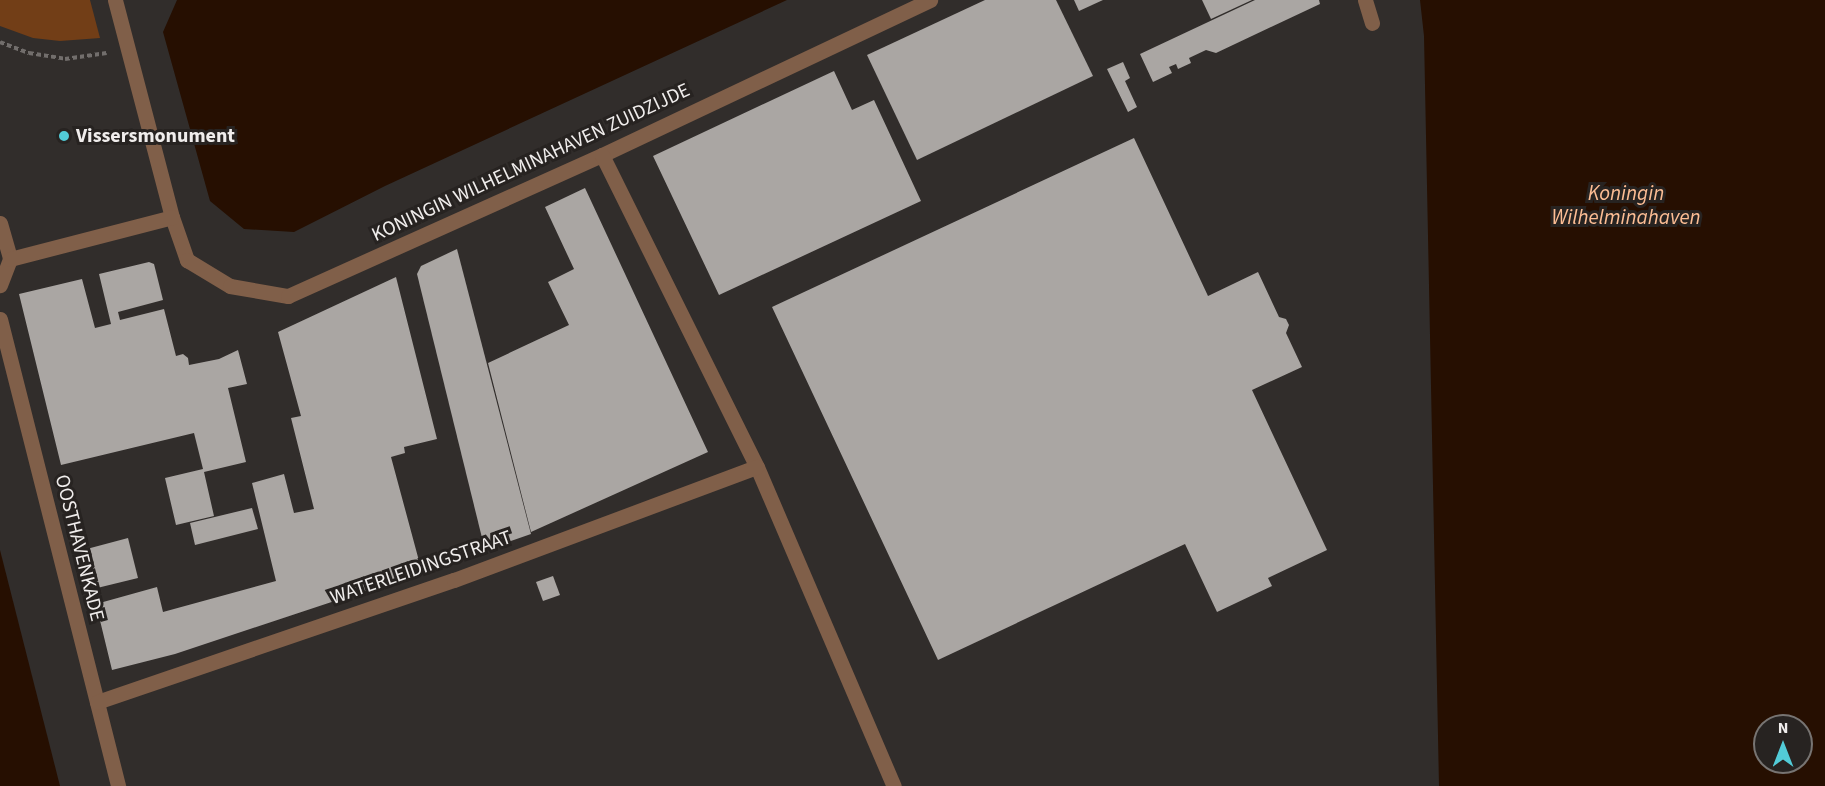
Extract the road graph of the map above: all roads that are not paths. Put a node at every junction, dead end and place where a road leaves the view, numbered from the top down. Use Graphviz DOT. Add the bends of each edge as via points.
graph roads {
  1 [pos="115,0"];
  2 [pos="930,0"];
  3 [pos="1365,0"];
  4 [pos="1372,23"];
  5 [pos="602,155"];
  6 [pos="172,217"];
  7 [pos="0,223"];
  8 [pos="10,259"];
  9 [pos="0,285"];
  10 [pos="0,319"];
  11 [pos="757,467"];
  12 [pos="97,702"];
  13 [pos="118,786"];
  14 [pos="894,786"];
  1 -- 6 [label="street, KONINGIN WILHELMINAHAVEN ZUIDZIJDE"];
  2 -- 5 [label="street, KONINGIN WILHELMINAHAVEN ZUIDZIJDE"];
  3 -- 4 [label="street"];
  5 -- 6 [label="street, KONINGIN WILHELMINAHAVEN ZUIDZIJDE" via="288,296 230,286 187,260"];
  5 -- 11 [label="street"];
  6 -- 8 [label="street"];
  7 -- 8 [label="street"];
  8 -- 9 [label="street"];
  10 -- 12 [label="street, OOSTHAVENKADE"];
  11 -- 12 [label="street, WATERLEIDINGSTRAAT" via="454,580"];
  11 -- 14 [label="street"];
  12 -- 13 [label="street, OOSTHAVENKADE"];
}
